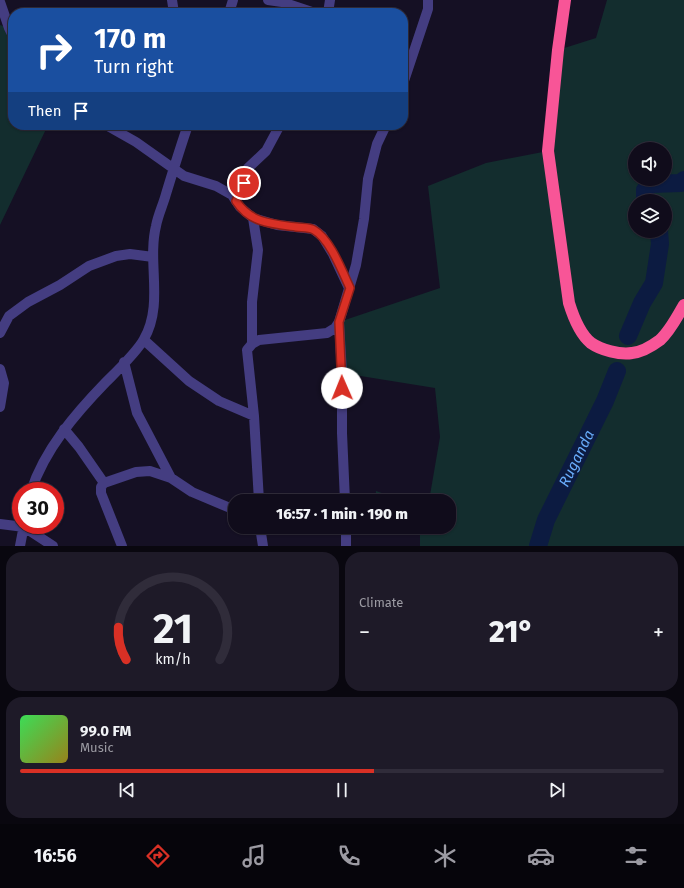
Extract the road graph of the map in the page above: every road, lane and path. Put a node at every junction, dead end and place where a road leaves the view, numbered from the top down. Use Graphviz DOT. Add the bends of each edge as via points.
graph roads {
  1 [pos="268,0"];
  2 [pos="428,0"];
  3 [pos="565,0"];
  4 [pos="0,2"];
  5 [pos="300,8"];
  6 [pos="8,28"];
  7 [pos="408,69"];
  8 [pos="115,130"];
  9 [pos="186,130"];
  10 [pos="277,130"];
  11 [pos="384,130"];
  12 [pos="173,169"];
  13 [pos="236,201"];
  14 [pos="253,218"];
  15 [pos="153,258"];
  16 [pos="350,288"];
  17 [pos="684,305"];
  18 [pos="339,322"];
  19 [pos="0,333"];
  20 [pos="144,340"];
  21 [pos="252,344"];
  22 [pos="124,362"];
  23 [pos="0,369"];
  24 [pos="0,407"];
  25 [pos="254,416"];
  26 [pos="64,429"];
  27 [pos="171,478"];
  28 [pos="35,482"];
  29 [pos="104,483"];
  30 [pos="259,494"];
  31 [pos="345,494"];
  32 [pos="228,507"];
  33 [pos="0,524"];
  34 [pos="12,525"];
  35 [pos="22,534"];
  36 [pos="36,534"];
  37 [pos="261,534"];
  38 [pos="346,534"];
  39 [pos="20,546"];
  40 [pos="53,546"];
  41 [pos="122,546"];
  42 [pos="263,546"];
  43 [pos="346,546"];
  1 -- 5 [label="street"];
  2 -- 7 [label="street" via="428,9"];
  3 -- 17 [label="highway" via="548,151 569,303 576,323 591,342 608,351 632,353 650,348 661,339"];
  4 -- 6 [label="street"];
  8 -- 12 [label="street"];
  9 -- 12 [label="street"];
  10 -- 13 [label="street" via="266,151 248,168"];
  11 -- 16 [label="street" via="377,144 368,179 364,219"];
  12 -- 13 [label="street" via="184,176 216,186 232,195"];
  12 -- 15 [label="street" via="155,227"];
  13 -- 14 [label="street"];
  14 -- 16 [label="street" via="277,225 313,229 322,236"];
  14 -- 21 [label="street" via="258,250 252,302"];
  15 -- 19 [label="street" via="130,254 116,256 89,266 9,316"];
  15 -- 20 [label="street" via="155,297"];
  16 -- 18 [label="street"];
  18 -- 21 [label="street" via="328,333 259,340"];
  18 -- 31 [label="street"];
  20 -- 22 [label="street"];
  20 -- 25 [label="street" via="189,381 219,401"];
  21 -- 25 [label="street" via="247,350"];
  22 -- 26 [label="street"];
  22 -- 27 [label="street" via="138,413"];
  23 -- 24 [label="street" via="4,383"];
  25 -- 30 [label="street"];
  26 -- 28 [label="street"];
  26 -- 29 [label="street"];
  27 -- 29 [label="street" via="150,472 136,472"];
  27 -- 32 [label="street" via="192,492"];
  29 -- 41 [label="street" via="101,493"];
  33 -- 34 [label="street"];
  35 -- 39 [label="street"];
  36 -- 40 [label="street"];
  37 -- 42 [label="street"];
  38 -- 43 [label="street"];
}
